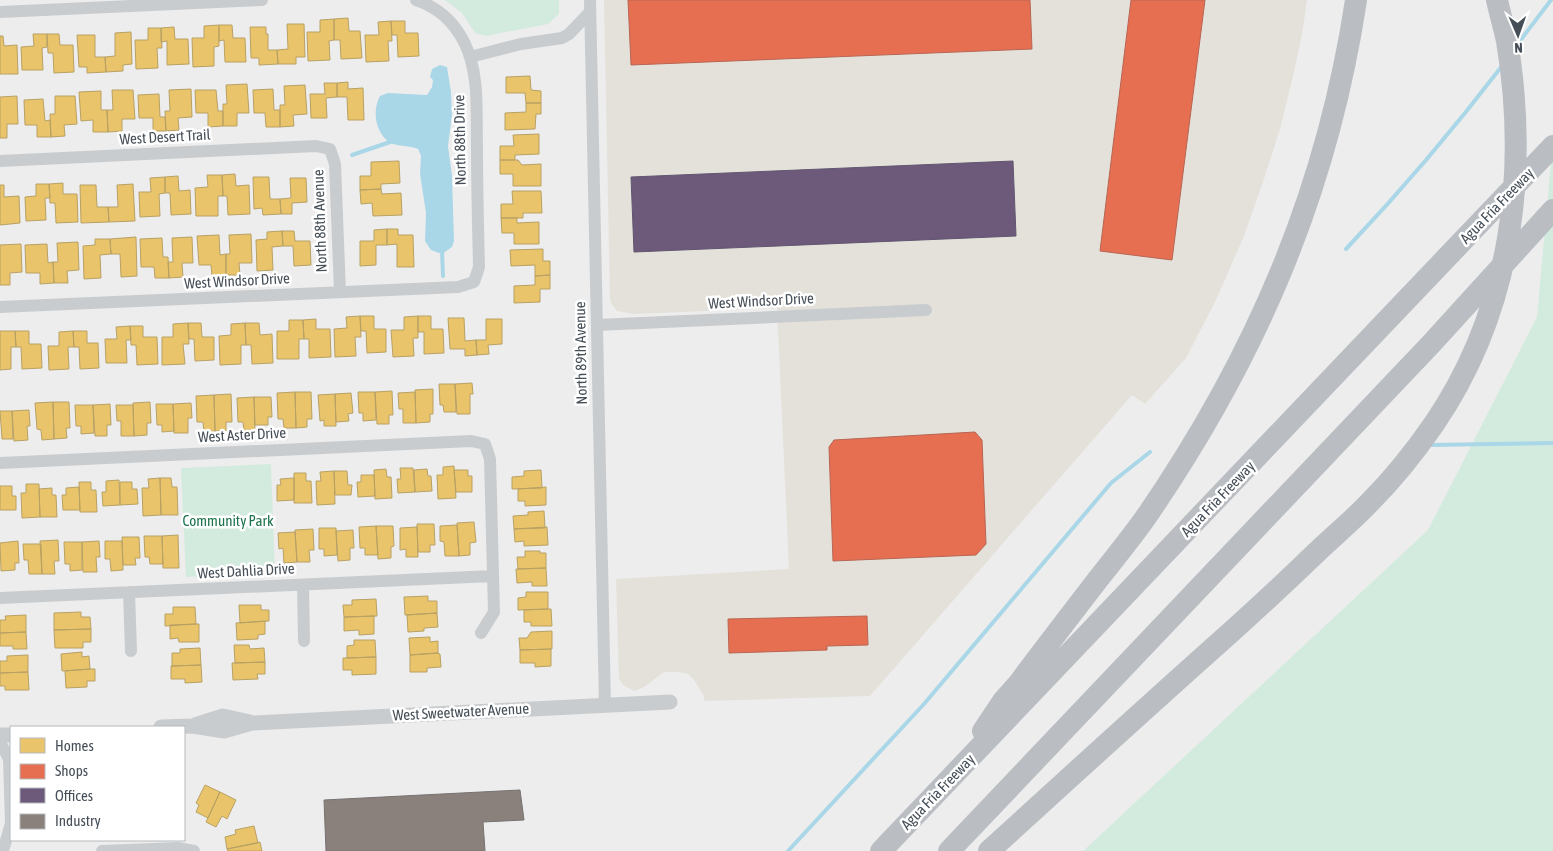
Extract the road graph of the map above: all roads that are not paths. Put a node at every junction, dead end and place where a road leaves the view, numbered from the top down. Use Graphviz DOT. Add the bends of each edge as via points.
graph roads {
  1 [pos="262,0"];
  2 [pos="416,0"];
  3 [pos="1356,0"];
  4 [pos="1497,0"];
  5 [pos="590,6"];
  6 [pos="0,12"];
  7 [pos="470,57"];
  8 [pos="1553,146"];
  9 [pos="330,149"];
  10 [pos="0,161"];
  11 [pos="1553,210"];
  12 [pos="474,282"];
  13 [pos="340,292"];
  14 [pos="0,308"];
  15 [pos="926,310"];
  16 [pos="596,325"];
  17 [pos="0,462"];
  18 [pos="493,576"];
  19 [pos="303,585"];
  20 [pos="129,592"];
  21 [pos="0,598"];
  22 [pos="481,633"];
  23 [pos="304,641"];
  24 [pos="131,651"];
  25 [pos="670,702"];
  26 [pos="605,705"];
  27 [pos="185,726"];
  28 [pos="0,742"];
  29 [pos="956,774"];
  30 [pos="10,786"];
  31 [pos="10,826"];
  32 [pos="3,851"];
  33 [pos="102,851"];
  34 [pos="194,851"];
  35 [pos="881,851"];
  36 [pos="949,851"];
  37 [pos="989,851"];
  1 -- 6 [label="street"];
  2 -- 7 [label="street, North 88th Drive" via="436,9 456,30"];
  3 -- 29 [label="highway" via="1329,134 1301,222 1274,290 1218,404 1144,519 1003,700"];
  4 -- 37 [label="highway" via="1506,39 1516,128 1510,229 1493,303 1481,336 1466,370 1433,426 1370,503"];
  5 -- 7 [label="street" via="569,34 562,38"];
  5 -- 16 [label="street, North 89th Avenue"];
  7 -- 12 [label="street, North 88th Drive" via="476,94 479,267"];
  8 -- 29 [label="highway, Agua Fria Freeway"];
  9 -- 10 [label="street, West Desert Trail" via="316,146"];
  9 -- 13 [label="street, North 88th Avenue" via="335,164"];
  11 -- 36 [label="highway" via="1431,344"];
  12 -- 13 [label="street, West Windsor Drive" via="458,288"];
  13 -- 14 [label="street, West Windsor Drive"];
  15 -- 16 [label="street, West Windsor Drive"];
  16 -- 26 [label="street, North 89th Avenue"];
  17 -- 18 [label="street, West Aster Drive" via="472,441 485,444 490,459"];
  18 -- 19 [label="street, West Dahlia Drive"];
  18 -- 22 [label="street" via="494,612"];
  19 -- 20 [label="street, West Dahlia Drive"];
  19 -- 23 [label="street"];
  20 -- 21 [label="street, West Dahlia Drive"];
  20 -- 24 [label="street"];
  25 -- 26 [label="street, West Sweetwater Avenue"];
  26 -- 27 [label="street, West Sweetwater Avenue" via="252,723 223,716"];
  28 -- 30 [label="street" via="9,759"];
  29 -- 35 [label="highway, Agua Fria Freeway"];
  31 -- 32 [label="street"];
  33 -- 34 [label="street" via="178,848"];
}
